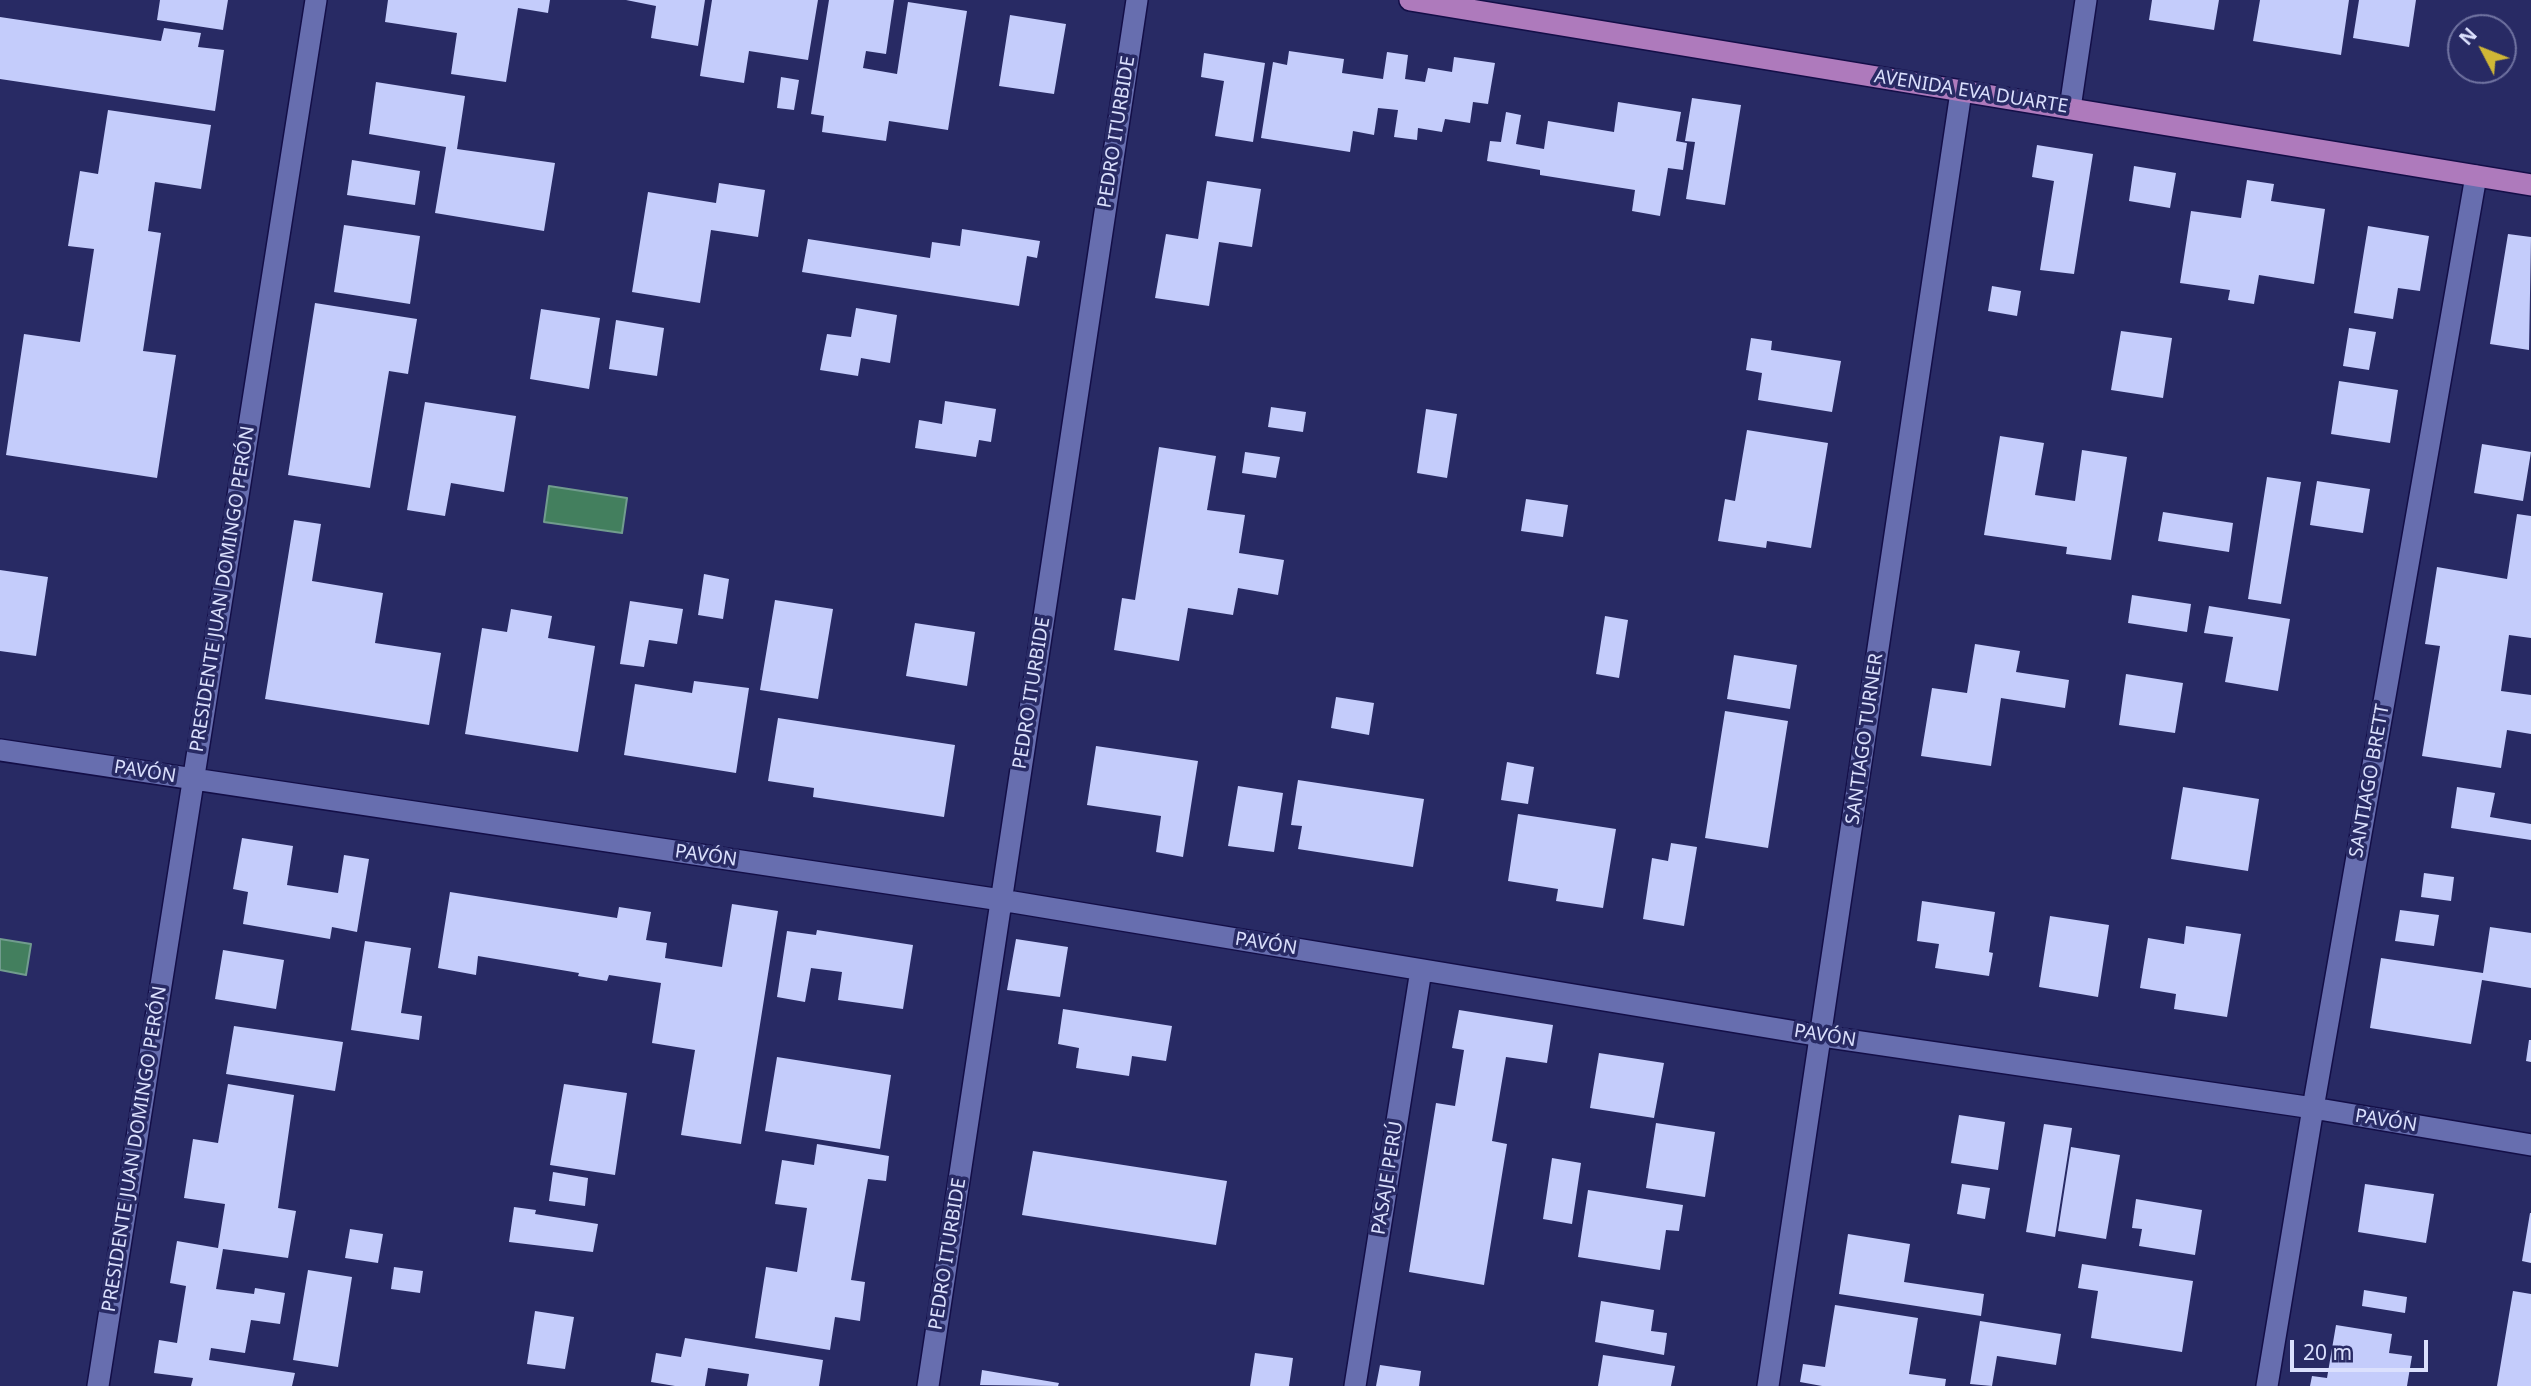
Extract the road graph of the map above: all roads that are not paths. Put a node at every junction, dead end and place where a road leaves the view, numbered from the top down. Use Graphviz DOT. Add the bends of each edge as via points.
graph roads {
  1 [pos="316,0"];
  2 [pos="1137,0"];
  3 [pos="1410,0"];
  4 [pos="2086,0"];
  5 [pos="1961,92"];
  6 [pos="2070,108"];
  7 [pos="2476,176"];
  8 [pos="2531,185"];
  9 [pos="0,750"];
  10 [pos="193,780"];
  11 [pos="1001,900"];
  12 [pos="1421,970"];
  13 [pos="1821,1036"];
  14 [pos="2313,1108"];
  15 [pos="2531,1144"];
  16 [pos="98,1386"];
  17 [pos="928,1386"];
  18 [pos="1355,1386"];
  19 [pos="1768,1386"];
  20 [pos="2267,1386"];
  1 -- 10 [label="street, PRESIDENTE JUAN DOMINGO PERÓN"];
  2 -- 11 [label="street, PEDRO ITURBIDE"];
  3 -- 5 [label="main road, AVENIDA EVA DUARTE"];
  4 -- 6 [label="street"];
  5 -- 6 [label="main road, AVENIDA EVA DUARTE"];
  5 -- 13 [label="street, SANTIAGO TURNER"];
  6 -- 7 [label="main road, AVENIDA EVA DUARTE"];
  7 -- 8 [label="main road, AVENIDA EVA DUARTE"];
  7 -- 14 [label="street, SANTIAGO BRETT"];
  9 -- 10 [label="street, PAVÓN"];
  10 -- 11 [label="street, PAVÓN"];
  10 -- 16 [label="street, PRESIDENTE JUAN DOMINGO PERÓN"];
  11 -- 12 [label="street, PAVÓN"];
  11 -- 17 [label="street, PEDRO ITURBIDE"];
  12 -- 13 [label="street, PAVÓN"];
  12 -- 18 [label="street, PASAJE PERÚ"];
  13 -- 14 [label="street, PAVÓN"];
  13 -- 19 [label="street, SANTIAGO TURNER"];
  14 -- 15 [label="street, PAVÓN"];
  14 -- 20 [label="street, SANTIAGO BRETT"];
}
